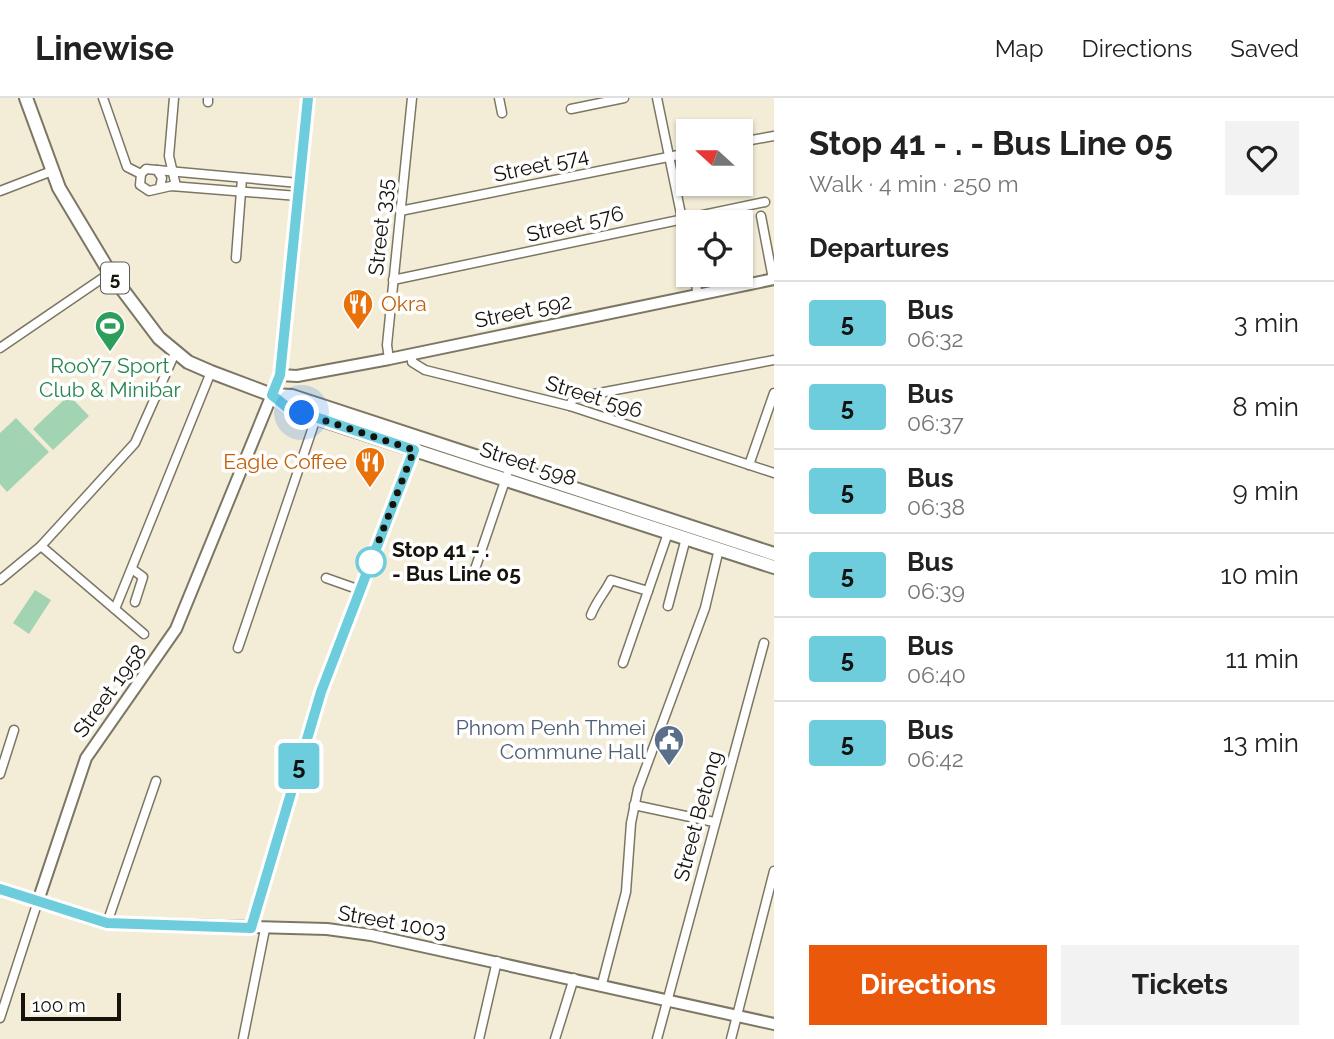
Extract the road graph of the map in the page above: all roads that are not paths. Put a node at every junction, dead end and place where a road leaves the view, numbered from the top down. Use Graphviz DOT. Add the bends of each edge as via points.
graph roads {
  1 [pos="26,98"];
  2 [pos="174,98"];
  3 [pos="308,98"];
  4 [pos="412,98"];
  5 [pos="499,98"];
  6 [pos="624,98"];
  7 [pos="657,98"];
  8 [pos="106,100"];
  9 [pos="571,109"];
  10 [pos="502,113"];
  11 [pos="774,136"];
  12 [pos="753,140"];
  13 [pos="676,156"];
  14 [pos="669,157"];
  15 [pos="157,170"];
  16 [pos="52,171"];
  17 [pos="173,172"];
  18 [pos="141,174"];
  19 [pos="242,178"];
  20 [pos="299,183"];
  21 [pos="176,186"];
  22 [pos="160,187"];
  23 [pos="0,191"];
  24 [pos="241,192"];
  25 [pos="298,196"];
  26 [pos="765,202"];
  27 [pos="679,210"];
  28 [pos="723,210"];
  29 [pos="400,211"];
  30 [pos="761,216"];
  31 [pos="676,219"];
  32 [pos="236,258"];
  33 [pos="110,272"];
  34 [pos="774,279"];
  35 [pos="393,280"];
  36 [pos="696,287"];
  37 [pos="698,295"];
  38 [pos="0,348"];
  39 [pos="175,353"];
  40 [pos="412,354"];
  41 [pos="389,359"];
  42 [pos="774,360"];
  43 [pos="211,372"];
  44 [pos="280,375"];
  45 [pos="774,393"];
  46 [pos="272,395"];
  47 [pos="570,406"];
  48 [pos="316,418"];
  49 [pos="416,444"];
  50 [pos="749,465"];
  51 [pos="508,472"];
  52 [pos="774,473"];
  53 [pos="668,533"];
  54 [pos="686,538"];
  55 [pos="41,546"];
  56 [pos="719,549"];
  57 [pos="774,554"];
  58 [pos="774,567"];
  59 [pos="132,569"];
  60 [pos="473,575"];
  61 [pos="326,578"];
  62 [pos="0,580"];
  63 [pos="360,590"];
  64 [pos="648,591"];
  65 [pos="135,602"];
  66 [pos="668,606"];
  67 [pos="115,609"];
  68 [pos="591,615"];
  69 [pos="144,634"];
  70 [pos="764,643"];
  71 [pos="238,648"];
  72 [pos="623,663"];
  73 [pos="14,730"];
  74 [pos="0,774"];
  75 [pos="156,781"];
  76 [pos="634,805"];
  77 [pos="714,822"];
  78 [pos="774,871"];
  79 [pos="0,889"];
  80 [pos="38,901"];
  81 [pos="107,923"];
  82 [pos="251,928"];
  83 [pos="265,929"];
  84 [pos="497,961"];
  85 [pos="575,978"];
  86 [pos="602,984"];
  87 [pos="667,998"];
  88 [pos="737,1015"];
  89 [pos="0,1018"];
  90 [pos="774,1024"];
  91 [pos="243,1039"];
  92 [pos="479,1039"];
  93 [pos="555,1039"];
  94 [pos="656,1039"];
  95 [pos="732,1039"];
  1 -- 16 [label="main road, Street 598 / 5"];
  2 -- 17 [label="street" via="169,156"];
  3 -- 20 [label="street, Street 1958"];
  4 -- 29 [label="street, Street 335"];
  5 -- 10 [label="street"];
  6 -- 9 [label="street"];
  7 -- 14 [label="street"];
  8 -- 18 [label="street" via="127,167"];
  11 -- 12 [label="street"];
  13 -- 14 [label="street, Street 574"];
  14 -- 27 [label="street"];
  14 -- 29 [label="street, Street 574"];
  15 -- 17 [label="street"];
  15 -- 18 [label="street" via="146,169"];
  15 -- 22 [label="street" via="162,178"];
  16 -- 23 [label="street"];
  16 -- 33 [label="main road, Street 598 / 5"];
  17 -- 19 [label="street"];
  17 -- 21 [label="street"];
  18 -- 22 [label="street" via="143,188"];
  19 -- 20 [label="street"];
  19 -- 24 [label="street"];
  20 -- 25 [label="street, Street 1958"];
  21 -- 22 [label="street"];
  21 -- 24 [label="street"];
  24 -- 25 [label="street"];
  24 -- 32 [label="street"];
  25 -- 44 [label="street, Street 1958"];
  26 -- 28 [label="street, Street 576"];
  29 -- 35 [label="street, Street 335"];
  30 -- 34 [label="street"];
  31 -- 35 [label="street, Street 576"];
  33 -- 38 [label="street"];
  33 -- 39 [label="main road, Street 598 / 5" via="148,325"];
  34 -- 37 [label="street, Street 592"];
  35 -- 41 [label="street, Street 335"];
  36 -- 37 [label="street"];
  37 -- 40 [label="street, Street 592"];
  39 -- 43 [label="main road, Street 598 / 5"];
  39 -- 55 [label="street" via="135,443"];
  40 -- 41 [label="street, Street 592"];
  40 -- 47 [label="street, Street 596" via="412,362 425,370"];
  41 -- 44 [label="street, Street 592"];
  42 -- 47 [label="street" via="573,398"];
  43 -- 46 [label="main road, Street 598 / 5"];
  43 -- 59 [label="street"];
  44 -- 46 [label="street, Street 1958"];
  45 -- 50 [label="street"];
  46 -- 48 [label="main road, Street 598 / 5" via="288,408"];
  46 -- 49 [label="main road, Street 598 / 5" via="292,396"];
  46 -- 80 [label="street, Street 1958" via="176,629 86,758"];
  47 -- 50 [label="street, Street 596"];
  48 -- 49 [label="main road, Street 598 / 5"];
  48 -- 71 [label="street"];
  49 -- 51 [label="main road, Street 598 / 5"];
  49 -- 63 [label="street"];
  50 -- 52 [label="street, Street 596"];
  51 -- 53 [label="main road, Street 598 / 5"];
  51 -- 57 [label="main road, Street 598 / 5"];
  51 -- 60 [label="street"];
  53 -- 54 [label="main road, Street 598 / 5"];
  53 -- 64 [label="street"];
  54 -- 56 [label="main road, Street 598 / 5"];
  54 -- 66 [label="street"];
  55 -- 62 [label="street"];
  55 -- 67 [label="street"];
  56 -- 58 [label="main road, Street 598 / 5"];
  56 -- 76 [label="street" via="705,608"];
  59 -- 65 [label="street" via="143,577"];
  59 -- 67 [label="street"];
  61 -- 63 [label="street"];
  63 -- 82 [label="street" via="321,692"];
  64 -- 68 [label="street" via="611,580"];
  64 -- 72 [label="street"];
  67 -- 69 [label="street"];
  70 -- 77 [label="street, Street Betong"];
  73 -- 74 [label="street"];
  75 -- 81 [label="street"];
  76 -- 77 [label="street"];
  76 -- 86 [label="street" via="626,892"];
  77 -- 87 [label="street, Street Betong"];
  78 -- 88 [label="street"];
  79 -- 80 [label="street, Street 1003"];
  80 -- 81 [label="street, Street 1003"];
  80 -- 89 [label="street, Street 1958"];
  81 -- 82 [label="street, Street 1003"];
  82 -- 83 [label="street, Street 1003"];
  83 -- 84 [label="street, Street 1003" via="327,929 371,935"];
  83 -- 91 [label="street"];
  84 -- 85 [label="street, Street 1003"];
  84 -- 92 [label="street"];
  85 -- 86 [label="street, Street 1003"];
  85 -- 93 [label="street"];
  86 -- 87 [label="street, Street 1003"];
  87 -- 88 [label="street, Street 1003"];
  87 -- 94 [label="street, Street Betong"];
  88 -- 90 [label="street, Street 1003"];
  88 -- 95 [label="street"];
}
